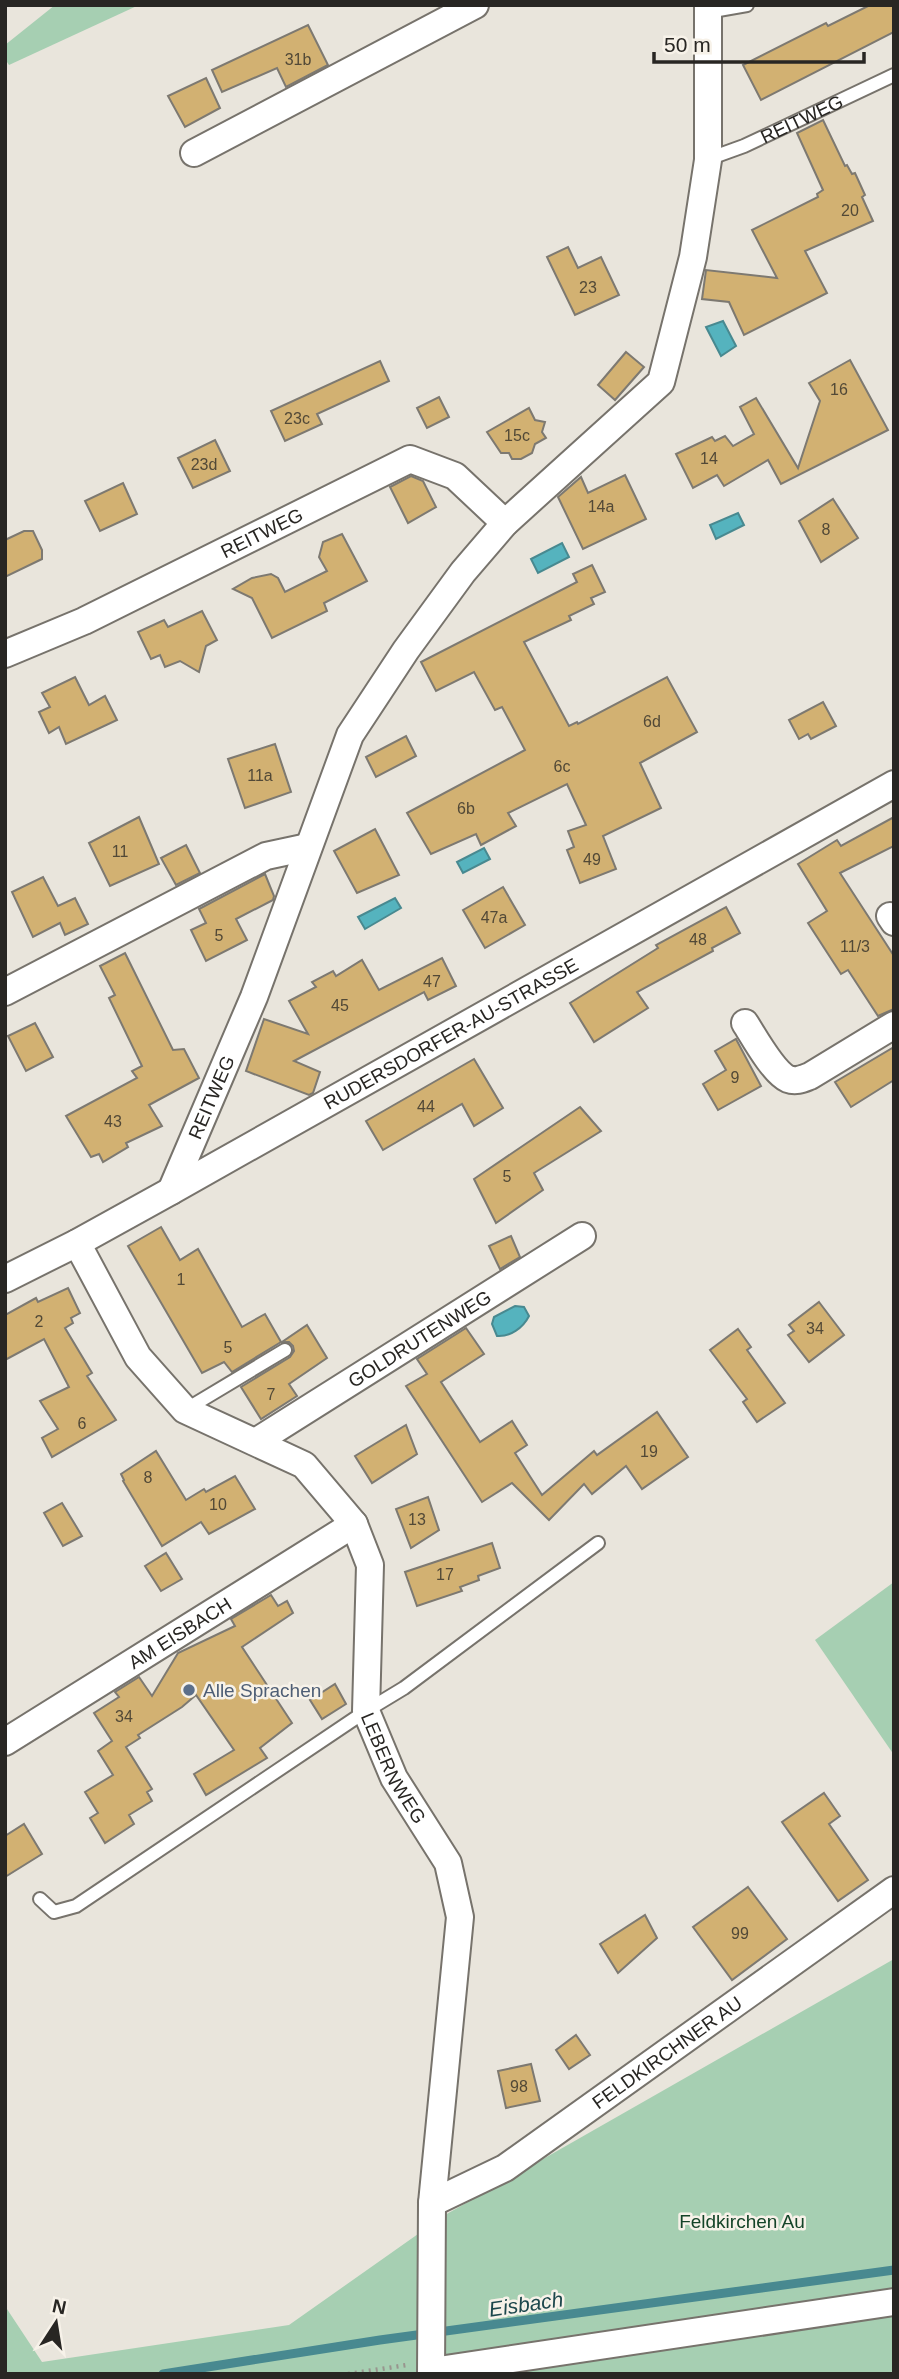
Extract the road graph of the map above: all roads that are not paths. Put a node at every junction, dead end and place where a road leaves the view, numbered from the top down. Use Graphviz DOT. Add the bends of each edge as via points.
graph roads {
  1 [pos="475,5"];
  2 [pos="747,5"];
  3 [pos="707,9"];
  4 [pos="894,75"];
  5 [pos="194,153"];
  6 [pos="708,159"];
  7 [pos="505,523"];
  8 [pos="5,654"];
  9 [pos="894,783"];
  10 [pos="308,847"];
  11 [pos="5,992"];
  12 [pos="745,1023"];
  13 [pos="894,1025"];
  14 [pos="171,1191"];
  15 [pos="582,1236"];
  16 [pos="77,1243"];
  17 [pos="5,1279"];
  18 [pos="285,1350"];
  19 [pos="185,1410"];
  20 [pos="257,1441"];
  21 [pos="354,1524"];
  22 [pos="598,1543"];
  23 [pos="366,1711"];
  24 [pos="5,1742"];
  25 [pos="894,1890"];
  26 [pos="40,1899"];
  27 [pos="432,2203"];
  28 [pos="894,2302"];
  29 [pos="431,2354"];
  1 -- 5 [label="street"];
  2 -- 3 [label="lane, REITWEG"];
  3 -- 6 [label="street, REITWEG"];
  4 -- 6 [label="lane, REITWEG"];
  6 -- 7 [label="street, REITWEG" via="693,257 661,382"];
  7 -- 8 [label="street, REITWEG" via="455,476 410,458 84,621"];
  7 -- 10 [label="street, REITWEG" via="463,572 350,735"];
  9 -- 14 [label="street, RUDERSDORFER-AU-STRASSE"];
  10 -- 11 [label="street" via="267,856"];
  10 -- 14 [label="street, REITWEG" via="254,997"];
  12 -- 13 [label="street" via="774,1067 798,1081"];
  14 -- 16 [label="street, RUDERSDORFER-AU-STRASSE"];
  15 -- 20 [label="street, GOLDRUTENWEG"];
  16 -- 17 [label="street, RUDERSDORFER-AU-STRASSE"];
  16 -- 19 [label="street, LEBERNWEG" via="138,1357"];
  18 -- 19 [label="lane"];
  19 -- 20 [label="street, LEBERNWEG"];
  20 -- 21 [label="street, LEBERNWEG" via="304,1465"];
  21 -- 23 [label="street, LEBERNWEG" via="370,1565"];
  21 -- 24 [label="street, AM EISBACH"];
  22 -- 23 [label="lane" via="404,1688"];
  23 -- 26 [label="lane" via="76,1906 54,1912"];
  23 -- 27 [label="street, LEBERNWEG" via="394,1778 448,1863 460,1917"];
  25 -- 27 [label="street, FELDKIRCHNER AU" via="505,2168"];
  27 -- 29 [label="street, LEBERNWEG"];
  28 -- 29 [label="street"];
}
